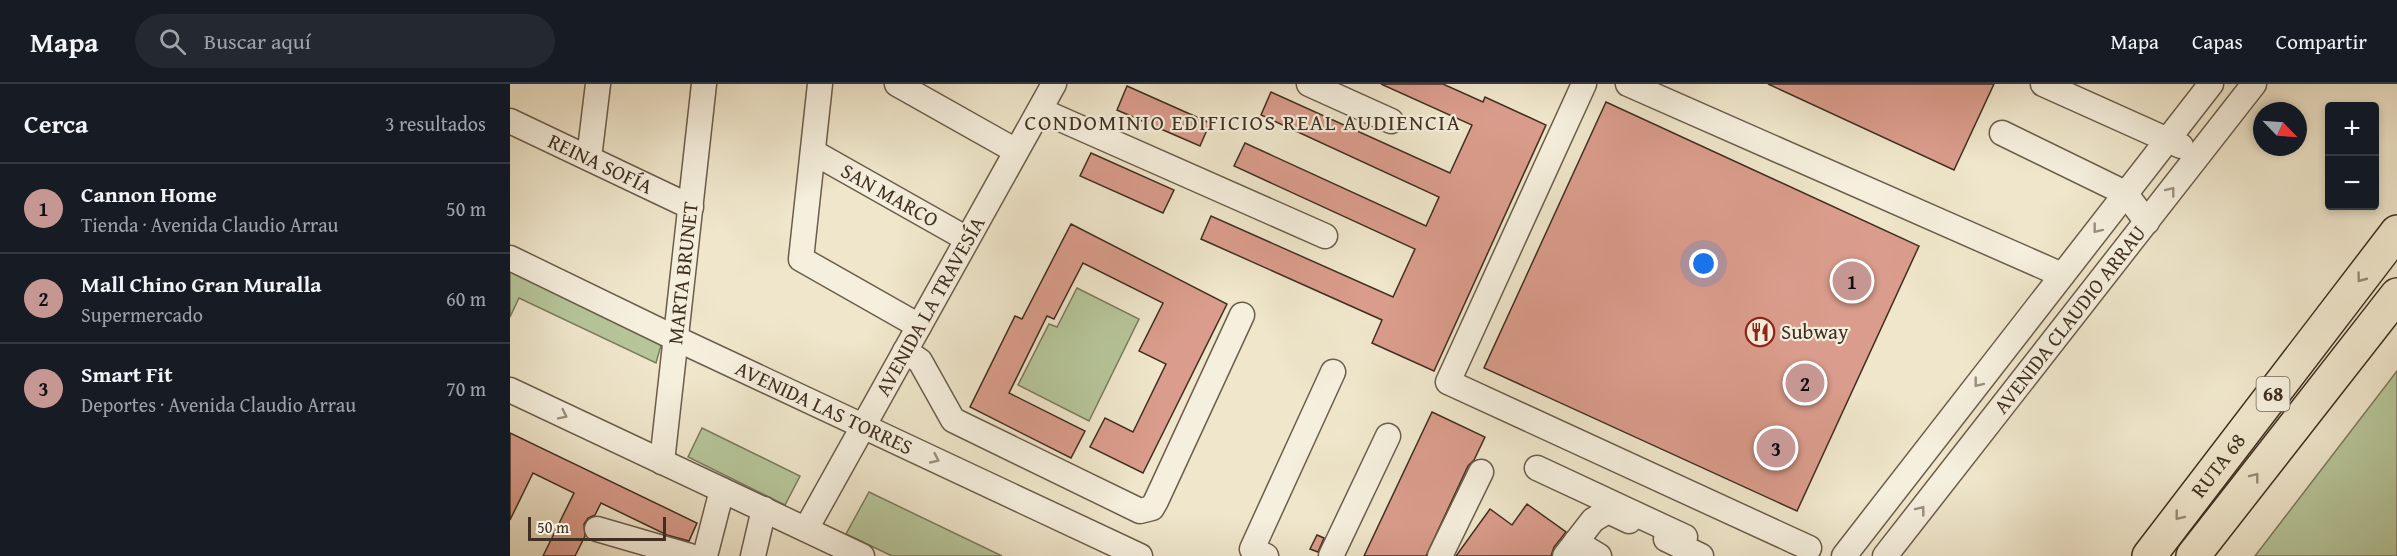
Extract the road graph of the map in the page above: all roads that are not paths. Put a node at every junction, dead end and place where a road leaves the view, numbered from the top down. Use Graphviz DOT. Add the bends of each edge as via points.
graph roads {
  1 [pos="598,84"];
  2 [pos="704,84"];
  3 [pos="820,84"];
  4 [pos="897,84"];
  5 [pos="1054,84"];
  6 [pos="1309,84"];
  7 [pos="1584,84"];
  8 [pos="1629,84"];
  9 [pos="2043,84"];
  10 [pos="2211,84"];
  11 [pos="2254,84"];
  12 [pos="1040,110"];
  13 [pos="510,121"];
  14 [pos="1391,121"];
  15 [pos="2002,133"];
  16 [pos="2168,140"];
  17 [pos="1016,151"];
  18 [pos="813,152"];
  19 [pos="2199,156"];
  20 [pos="589,158"];
  21 [pos="2126,193"];
  22 [pos="691,207"];
  23 [pos="2147,222"];
  24 [pos="2397,232"];
  25 [pos="1325,236"];
  26 [pos="967,239"];
  27 [pos="510,258"];
  28 [pos="2062,275"];
  29 [pos="2397,295"];
  30 [pos="1242,315"];
  31 [pos="918,326"];
  32 [pos="677,339"];
  33 [pos="904,351"];
  34 [pos="1333,372"];
  35 [pos="510,390"];
  36 [pos="863,425"];
  37 [pos="1388,436"];
  38 [pos="662,462"];
  39 [pos="1537,468"];
  40 [pos="1480,472"];
  41 [pos="722,490"];
  42 [pos="764,509"];
  43 [pos="597,529"];
  44 [pos="806,530"];
  45 [pos="1809,548"];
  46 [pos="1570,549"];
  47 [pos="1691,551"];
  48 [pos="690,556"];
  49 [pos="705,556"];
  50 [pos="753,556"];
  51 [pos="862,556"];
  52 [pos="1140,556"];
  53 [pos="1266,556"];
  54 [pos="1331,556"];
  55 [pos="1440,556"];
  56 [pos="1599,556"];
  57 [pos="1844,556"];
  58 [pos="1885,556"];
  59 [pos="2149,556"];
  60 [pos="2193,556"];
  1 -- 20 [label="street"];
  2 -- 22 [label="street, MARTA BRUNET"];
  3 -- 18 [label="street"];
  4 -- 17 [label="street"];
  5 -- 12 [label="street, AVENIDA LA TRAVESÍA"];
  6 -- 14 [label="street"];
  7 -- 45 [label="street" via="1448,382"];
  8 -- 28 [label="street"];
  9 -- 16 [label="street"];
  10 -- 16 [label="street, AVENIDA CLAUDIO ARRAU"];
  11 -- 19 [label="street, AVENIDA CLAUDIO ARRAU"];
  12 -- 17 [label="street, AVENIDA LA TRAVESÍA"];
  12 -- 25 [label="street"];
  13 -- 20 [label="street, REINA SOFÍA"];
  15 -- 21 [label="street"];
  16 -- 19 [label="street"];
  16 -- 21 [label="street, AVENIDA CLAUDIO ARRAU"];
  17 -- 26 [label="street, AVENIDA LA TRAVESÍA"];
  18 -- 26 [label="street, SAN MARCO"];
  18 -- 31 [label="street" via="801,259"];
  23 -- 19 [label="street, AVENIDA CLAUDIO ARRAU, one-way"];
  20 -- 22 [label="street, REINA SOFÍA"];
  21 -- 23 [label="street"];
  21 -- 28 [label="street, AVENIDA CLAUDIO ARRAU, one-way"];
  22 -- 32 [label="street, MARTA BRUNET"];
  58 -- 23 [label="street, AVENIDA CLAUDIO ARRAU, one-way"];
  24 -- 59 [label="highway, RUTA 68 / 68, one-way"];
  26 -- 31 [label="street, AVENIDA LA TRAVESÍA"];
  27 -- 32 [label="street, AVENIDA LAS TORRES"];
  28 -- 57 [label="street, AVENIDA CLAUDIO ARRAU, one-way"];
  60 -- 29 [label="highway, RUTA 68 / 68, one-way"];
  30 -- 33 [label="street" via="1156,501 1140,511 953,420 920,361"];
  31 -- 33 [label="street, AVENIDA LA TRAVESÍA"];
  32 -- 36 [label="street, AVENIDA LAS TORRES"];
  32 -- 38 [label="street, MARTA BRUNET"];
  33 -- 36 [label="street, AVENIDA LA TRAVESÍA"];
  34 -- 53 [label="street" via="1251,549"];
  35 -- 38 [label="street, one-way"];
  36 -- 44 [label="street, AVENIDA LA TRAVESÍA"];
  36 -- 52 [label="street, AVENIDA LAS TORRES, one-way"];
  37 -- 54 [label="street"];
  38 -- 41 [label="street"];
  39 -- 47 [label="street" via="1685,537"];
  40 -- 55 [label="street"];
  41 -- 42 [label="street"];
  41 -- 49 [label="street"];
  42 -- 44 [label="street"];
  42 -- 50 [label="street"];
  43 -- 48 [label="street"];
  44 -- 51 [label="street"];
  46 -- 47 [label="street" via="1593,520 1608,511"];
  46 -- 56 [label="street"];
}
